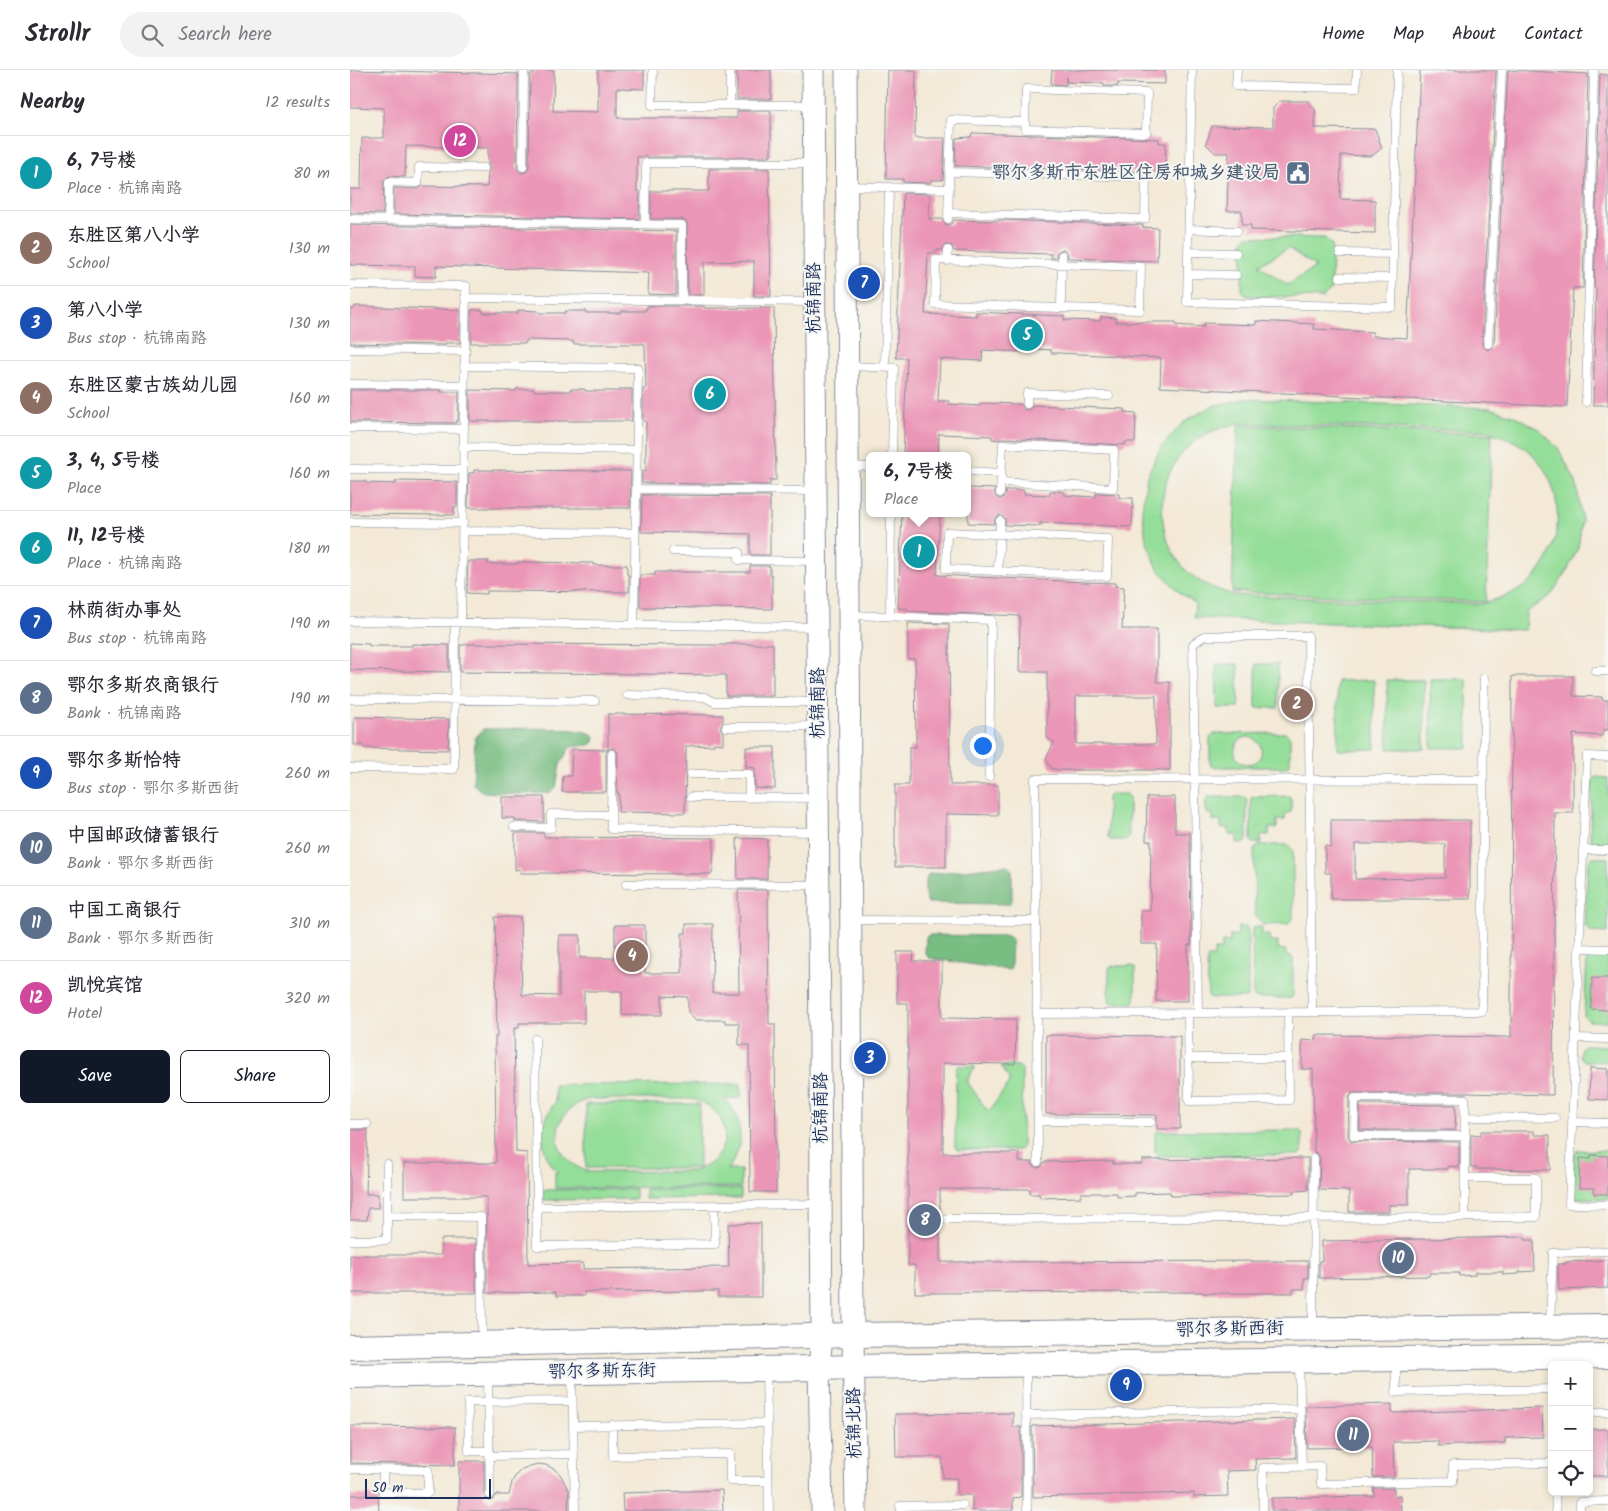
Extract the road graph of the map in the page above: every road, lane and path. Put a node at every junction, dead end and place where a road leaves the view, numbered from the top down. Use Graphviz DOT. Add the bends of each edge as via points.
graph roads {
  1 [pos="524,70"];
  2 [pos="652,70"];
  3 [pos="730,70"];
  4 [pos="813,70"];
  5 [pos="846,70"];
  6 [pos="1192,70"];
  7 [pos="1237,70"];
  8 [pos="1357,70"];
  9 [pos="1397,70"];
  10 [pos="1502,70"];
  11 [pos="1594,70"];
  12 [pos="730,105"];
  13 [pos="813,105"];
  14 [pos="1025,122"];
  15 [pos="813,163"];
  16 [pos="523,167"];
  17 [pos="484,168"];
  18 [pos="949,172"];
  19 [pos="847,186"];
  20 [pos="889,187"];
  21 [pos="949,189"];
  22 [pos="350,219"];
  23 [pos="388,220"];
  24 [pos="645,224"];
  25 [pos="1189,230"];
  26 [pos="1236,230"];
  27 [pos="948,250"];
  28 [pos="1188,252"];
  29 [pos="1236,253"];
  30 [pos="1340,253"];
  31 [pos="1393,254"];
  32 [pos="1062,255"];
  33 [pos="947,261"];
  34 [pos="1062,265"];
  35 [pos="1188,274"];
  36 [pos="1236,275"];
  37 [pos="1340,277"];
  38 [pos="1392,278"];
  39 [pos="350,284"];
  40 [pos="465,298"];
  41 [pos="682,301"];
  42 [pos="814,302"];
  43 [pos="1061,308"];
  44 [pos="1488,344"];
  45 [pos="350,349"];
  46 [pos="464,351"];
  47 [pos="464,366"];
  48 [pos="848,366"];
  49 [pos="885,367"];
  50 [pos="350,384"];
  51 [pos="464,385"];
  52 [pos="1109,396"];
  53 [pos="1586,402"];
  54 [pos="1027,404"];
  55 [pos="350,428"];
  56 [pos="464,430"];
  57 [pos="464,447"];
  58 [pos="637,450"];
  59 [pos="892,452"];
  60 [pos="848,466"];
  61 [pos="866,467"];
  62 [pos="350,469"];
  63 [pos="463,470"];
  64 [pos="971,471"];
  65 [pos="1002,473"];
  66 [pos="1001,482"];
  67 [pos="636,489"];
  68 [pos="816,491"];
  69 [pos="1000,493"];
  70 [pos="891,517"];
  71 [pos="1000,521"];
  72 [pos="350,522"];
  73 [pos="462,527"];
  74 [pos="635,533"];
  75 [pos="999,534"];
  76 [pos="673,551"];
  77 [pos="816,561"];
  78 [pos="998,571"];
  79 [pos="849,615"];
  80 [pos="890,616"];
  81 [pos="350,621"];
  82 [pos="458,622"];
  83 [pos="634,625"];
  84 [pos="817,627"];
  85 [pos="1595,671"];
  86 [pos="1608,671"];
  87 [pos="1484,678"];
  88 [pos="627,695"];
  89 [pos="351,699"];
  90 [pos="455,699"];
  91 [pos="596,702"];
  92 [pos="818,702"];
  93 [pos="726,726"];
  94 [pos="818,726"];
  95 [pos="612,754"];
  96 [pos="1608,757"];
  97 [pos="350,768"];
  98 [pos="691,774"];
  99 [pos="989,777"];
  100 [pos="1195,780"];
  101 [pos="1309,780"];
  102 [pos="1483,780"];
  103 [pos="691,797"];
  104 [pos="749,798"];
  105 [pos="818,798"];
  106 [pos="611,815"];
  107 [pos="514,827"];
  108 [pos="819,832"];
  109 [pos="1583,850"];
  110 [pos="1608,850"];
  111 [pos="626,884"];
  112 [pos="819,885"];
  113 [pos="850,920"];
  114 [pos="1036,921"];
  115 [pos="1579,948"];
  116 [pos="1608,949"];
  117 [pos="1288,1012"];
  118 [pos="1312,1012"];
  119 [pos="1188,1013"];
  120 [pos="1198,1013"];
  121 [pos="1037,1014"];
  122 [pos="1576,1038"];
  123 [pos="535,1039"];
  124 [pos="1608,1040"];
  125 [pos="1188,1058"];
  126 [pos="1289,1058"];
  127 [pos="1466,1117"];
  128 [pos="1555,1118"];
  129 [pos="1038,1121"];
  130 [pos="1151,1122"];
  131 [pos="1572,1122"];
  132 [pos="1608,1123"];
  133 [pos="350,1124"];
  134 [pos="367,1124"];
  135 [pos="1466,1136"];
  136 [pos="1314,1158"];
  137 [pos="1038,1162"];
  138 [pos="387,1164"];
  139 [pos="1465,1178"];
  140 [pos="821,1204"];
  141 [pos="714,1205"];
  142 [pos="1608,1205"];
  143 [pos="537,1207"];
  144 [pos="387,1216"];
  145 [pos="1314,1217"];
  146 [pos="1465,1217"];
  147 [pos="947,1219"];
  148 [pos="350,1240"];
  149 [pos="1608,1251"];
  150 [pos="1608,1326"];
  151 [pos="1550,1327"];
  152 [pos="1313,1329"];
  153 [pos="852,1334"];
  154 [pos="822,1335"];
  155 [pos="482,1344"];
  156 [pos="350,1347"];
  157 [pos="1608,1356"];
  158 [pos="1396,1359"];
  159 [pos="1299,1360"];
  160 [pos="1552,1361"];
  161 [pos="1026,1364"];
  162 [pos="854,1367"];
  163 [pos="819,1368"];
  164 [pos="766,1369"];
  165 [pos="572,1373"];
  166 [pos="488,1374"];
  167 [pos="350,1376"];
  168 [pos="1548,1389"];
  169 [pos="572,1401"];
  170 [pos="489,1402"];
  171 [pos="1300,1409"];
  172 [pos="1593,1412"];
  173 [pos="1608,1412"];
  174 [pos="1026,1415"];
  175 [pos="767,1423"];
  176 [pos="573,1426"];
  177 [pos="612,1426"];
  178 [pos="490,1453"];
  179 [pos="574,1454"];
  180 [pos="1548,1463"];
  181 [pos="1302,1467"];
  182 [pos="350,1469"];
  183 [pos="383,1470"];
  184 [pos="768,1481"];
  185 [pos="490,1495"];
  186 [pos="1555,1496"];
  187 [pos="1608,1501"];
  188 [pos="963,1505"];
  189 [pos="575,1511"];
  190 [pos="769,1511"];
  191 [pos="822,1511"];
  192 [pos="856,1511"];
  193 [pos="901,1511"];
  194 [pos="1027,1511"];
  195 [pos="1263,1511"];
  196 [pos="1556,1511"];
  197 [pos="1580,1511"];
  1 -- 16 [label="lane"];
  2 -- 12 [label="lane" via="652,105"];
  3 -- 12 [label="lane"];
  4 -- 13 [label="main road, 杭锦南路"];
  5 -- 19 [label="main road, 杭锦南路"];
  6 -- 25 [label="lane"];
  7 -- 8 [label="lane" via="1236,86 1356,88"];
  9 -- 31 [label="lane"];
  10 -- 44 [label="lane"];
  11 -- 53 [label="lane"];
  12 -- 13 [label="lane"];
  13 -- 15 [label="main road, 杭锦南路"];
  14 -- 14 [label="lane" via="1026,89 1147,93 1146,133 1025,129"];
  14 -- 18 [label="lane" via="951,120"];
  15 -- 24 [label="lane" via="646,163"];
  15 -- 42 [label="main road, 杭锦南路"];
  17 -- 23 [label="lane" via="418,167 418,183 388,182"];
  18 -- 21 [label="lane"];
  18 -- 21 [label="lane" via="1146,177 1145,219 948,216"];
  19 -- 20 [label="lane"];
  19 -- 48 [label="main road, 杭锦南路"];
  20 -- 21 [label="lane"];
  20 -- 49 [label="lane"];
  22 -- 23 [label="lane"];
  23 -- 24 [label="lane"];
  24 -- 41 [label="lane" via="682,225"];
  25 -- 26 [label="lane"];
  25 -- 28 [label="lane"];
  27 -- 33 [label="lane"];
  28 -- 29 [label="lane"];
  28 -- 35 [label="lane"];
  30 -- 31 [label="lane"];
  31 -- 38 [label="lane"];
  32 -- 34 [label="lane"];
  33 -- 34 [label="lane"];
  33 -- 43 [label="lane" via="936,260 935,304"];
  34 -- 43 [label="lane"];
  34 -- 43 [label="lane" via="1141,267 1140,310"];
  35 -- 36 [label="lane"];
  35 -- 38 [label="lane" via="1187,302 1392,307"];
  37 -- 38 [label="lane"];
  39 -- 40 [label="lane" via="466,286"];
  40 -- 41 [label="lane"];
  40 -- 46 [label="lane"];
  41 -- 42 [label="lane"];
  42 -- 68 [label="main road, 杭锦南路"];
  45 -- 46 [label="lane"];
  46 -- 47 [label="lane"];
  47 -- 51 [label="lane"];
  47 -- 58 [label="lane" via="638,368"];
  48 -- 49 [label="lane"];
  48 -- 60 [label="main road, 杭锦南路"];
  49 -- 59 [label="lane" via="894,368"];
  50 -- 51 [label="lane"];
  51 -- 56 [label="lane"];
  52 -- 54 [label="lane" via="1027,393"];
  55 -- 56 [label="lane"];
  56 -- 57 [label="lane"];
  57 -- 58 [label="lane"];
  57 -- 63 [label="lane"];
  58 -- 67 [label="lane"];
  60 -- 61 [label="lane"];
  60 -- 79 [label="main road, 杭锦南路"];
  62 -- 63 [label="lane"];
  63 -- 73 [label="lane"];
  64 -- 65 [label="lane"];
  65 -- 66 [label="lane"];
  65 -- 66 [label="lane" via="1003,444 1114,450 1113,488"];
  66 -- 69 [label="lane"];
  67 -- 68 [label="lane"];
  67 -- 74 [label="lane"];
  68 -- 77 [label="main road, 杭锦南路"];
  70 -- 80 [label="lane"];
  71 -- 75 [label="lane"];
  72 -- 73 [label="lane"];
  73 -- 74 [label="lane"];
  73 -- 82 [label="lane"];
  74 -- 83 [label="lane"];
  75 -- 78 [label="lane"];
  75 -- 78 [label="lane" via="948,532 946,569"];
  75 -- 78 [label="lane" via="1108,539 1107,576"];
  76 -- 77 [label="lane" via="739,552 739,560"];
  77 -- 84 [label="main road, 杭锦南路"];
  79 -- 80 [label="lane"];
  79 -- 113 [label="main road, 杭锦南路"];
  80 -- 99 [label="lane" via="991,620"];
  81 -- 82 [label="lane"];
  82 -- 83 [label="lane"];
  82 -- 90 [label="lane"];
  83 -- 84 [label="lane"];
  84 -- 92 [label="main road, 杭锦南路"];
  85 -- 86 [label="lane"];
  87 -- 102 [label="lane"];
  88 -- 92 [label="lane" via="705,697 714,702"];
  89 -- 90 [label="lane"];
  90 -- 91 [label="lane"];
  90 -- 97 [label="lane" via="454,769"];
  92 -- 94 [label="main road, 杭锦南路"];
  93 -- 94 [label="lane"];
  94 -- 105 [label="main road, 杭锦南路"];
  95 -- 106 [label="lane"];
  96 -- 109 [label="lane" via="1587,756"];
  98 -- 104 [label="lane" via="749,774"];
  100 -- 101 [label="lane"];
  100 -- 101 [label="lane" via="1193,644 1204,636 1308,636"];
  100 -- 114 [label="lane" via="1035,779"];
  100 -- 120 [label="lane"];
  101 -- 102 [label="lane"];
  101 -- 118 [label="lane"];
  102 -- 118 [label="lane" via="1482,1011"];
  103 -- 104 [label="lane"];
  104 -- 105 [label="lane"];
  105 -- 108 [label="main road, 杭锦南路"];
  106 -- 107 [label="lane" via="551,814 551,828"];
  106 -- 108 [label="lane" via="611,829"];
  108 -- 112 [label="main road, 杭锦南路"];
  109 -- 110 [label="lane"];
  109 -- 115 [label="lane"];
  111 -- 112 [label="lane"];
  112 -- 140 [label="main road, 杭锦南路"];
  113 -- 114 [label="lane"];
  113 -- 153 [label="main road, 杭锦南路"];
  114 -- 121 [label="lane"];
  115 -- 116 [label="lane"];
  115 -- 122 [label="lane"];
  117 -- 118 [label="lane"];
  117 -- 120 [label="lane"];
  117 -- 126 [label="lane"];
  119 -- 120 [label="lane"];
  119 -- 121 [label="lane"];
  119 -- 125 [label="lane"];
  121 -- 129 [label="lane"];
  122 -- 124 [label="lane"];
  122 -- 131 [label="lane"];
  123 -- 143 [label="lane"];
  125 -- 126 [label="lane"];
  125 -- 126 [label="lane" via="1189,1101 1198,1101 1289,1100"];
  127 -- 128 [label="lane"];
  127 -- 135 [label="lane"];
  127 -- 135 [label="lane" via="1466,1099 1355,1098 1354,1136"];
  129 -- 130 [label="lane"];
  129 -- 137 [label="lane"];
  131 -- 132 [label="lane"];
  131 -- 142 [label="lane" via="1569,1204"];
  133 -- 134 [label="lane"];
  135 -- 139 [label="lane"];
  136 -- 145 [label="lane"];
  138 -- 144 [label="lane"];
  139 -- 146 [label="lane"];
  139 -- 146 [label="lane" via="1536,1178 1536,1217"];
  140 -- 141 [label="lane"];
  140 -- 154 [label="main road, 杭锦南路"];
  141 -- 143 [label="lane"];
  141 -- 143 [label="lane" via="715,1244 537,1246"];
  144 -- 148 [label="lane" via="387,1240"];
  144 -- 155 [label="lane" via="481,1217"];
  145 -- 146 [label="lane"];
  145 -- 147 [label="lane"];
  145 -- 152 [label="lane"];
  149 -- 151 [label="lane" via="1553,1253"];
  150 -- 151 [label="main road, 鄂尔多斯西街"];
  151 -- 152 [label="main road, 鄂尔多斯西街"];
  152 -- 153 [label="main road, 鄂尔多斯西街"];
  153 -- 154 [label="main road, 鄂尔多斯东街"];
  153 -- 162 [label="main road, 杭锦北路"];
  154 -- 155 [label="main road, 鄂尔多斯东街"];
  154 -- 163 [label="main road, 杭锦北路"];
  155 -- 156 [label="main road, 鄂尔多斯东街"];
  157 -- 160 [label="main road, 鄂尔多斯西街"];
  158 -- 159 [label="main road, 鄂尔多斯西街"];
  158 -- 160 [label="main road, 鄂尔多斯西街"];
  158 -- 168 [label="lane" via="1396,1392"];
  159 -- 161 [label="main road, 鄂尔多斯西街"];
  159 -- 171 [label="lane"];
  161 -- 162 [label="main road, 鄂尔多斯西街"];
  161 -- 174 [label="lane"];
  162 -- 163 [label="main road, 鄂尔多斯东街"];
  162 -- 192 [label="main road, 杭锦北路"];
  163 -- 164 [label="main road, 鄂尔多斯东街"];
  163 -- 191 [label="main road, 杭锦北路"];
  164 -- 165 [label="main road, 鄂尔多斯东街"];
  164 -- 175 [label="lane"];
  165 -- 166 [label="main road, 鄂尔多斯东街"];
  165 -- 169 [label="lane"];
  166 -- 167 [label="main road, 鄂尔多斯东街"];
  166 -- 170 [label="lane"];
  169 -- 170 [label="lane"];
  169 -- 176 [label="lane"];
  170 -- 178 [label="lane"];
  170 -- 178 [label="lane" via="468,1402 469,1451"];
  171 -- 174 [label="lane"];
  171 -- 181 [label="lane"];
  172 -- 173 [label="lane"];
  174 -- 194 [label="lane"];
  175 -- 177 [label="lane"];
  175 -- 184 [label="lane"];
  176 -- 177 [label="lane"];
  176 -- 179 [label="lane"];
  177 -- 184 [label="lane" via="613,1456 730,1454 730,1481"];
  178 -- 179 [label="lane"];
  178 -- 185 [label="lane"];
  179 -- 189 [label="lane"];
  180 -- 181 [label="lane" via="1453,1465 1452,1481 1321,1484 1320,1466"];
  181 -- 195 [label="lane" via="1263,1468"];
  182 -- 183 [label="lane"];
  183 -- 183 [label="lane" via="428,1470 428,1493 383,1492"];
  184 -- 190 [label="lane"];
  186 -- 196 [label="lane"];
  187 -- 197 [label="lane" via="1580,1502"];
  188 -- 193 [label="lane" via="900,1506"];
}
